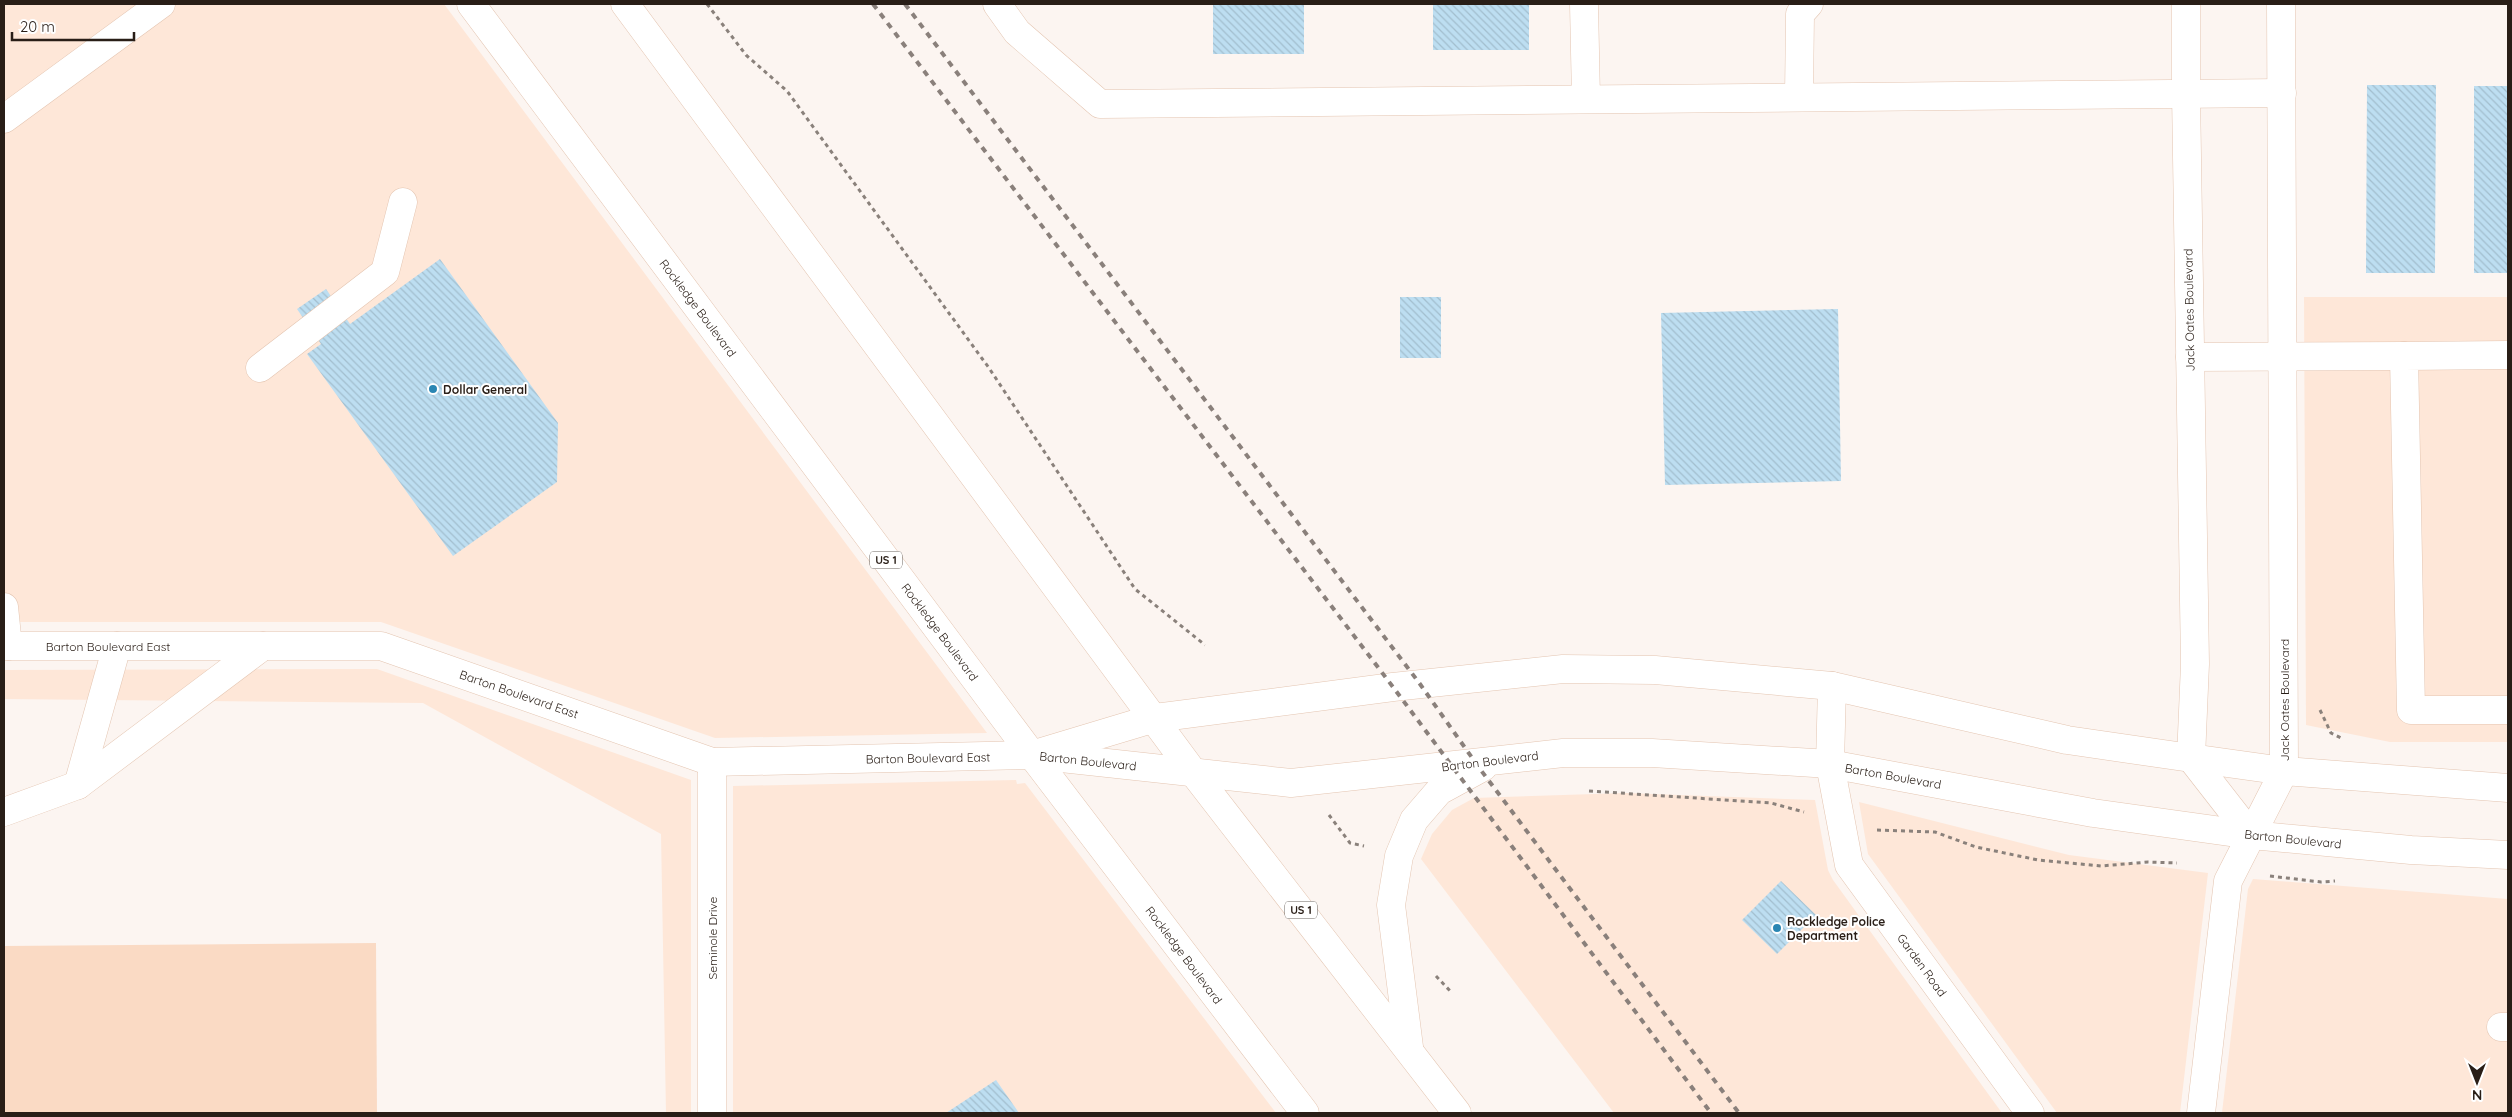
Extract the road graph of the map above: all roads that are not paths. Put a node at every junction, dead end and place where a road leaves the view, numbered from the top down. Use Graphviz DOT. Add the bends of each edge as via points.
graph roads {
  1 [pos="161,4"];
  2 [pos="471,4"];
  3 [pos="625,4"];
  4 [pos="997,4"];
  5 [pos="1584,4"];
  6 [pos="2186,4"];
  7 [pos="2281,4"];
  8 [pos="1798,7"];
  9 [pos="2186,93"];
  10 [pos="2282,93"];
  11 [pos="1799,96"];
  12 [pos="1586,99"];
  13 [pos="4,119"];
  14 [pos="403,202"];
  15 [pos="2508,355"];
  16 [pos="2190,356"];
  17 [pos="2283,356"];
  18 [pos="2404,356"];
  19 [pos="260,368"];
  20 [pos="4,606"];
  21 [pos="6,646"];
  22 [pos="117,646"];
  23 [pos="263,646"];
  24 [pos="1832,686"];
  25 [pos="2508,710"];
  26 [pos="1155,718"];
  27 [pos="1032,755"];
  28 [pos="2191,758"];
  29 [pos="1497,759"];
  30 [pos="712,762"];
  31 [pos="1830,764"];
  32 [pos="2284,771"];
  33 [pos="1193,772"];
  34 [pos="78,785"];
  35 [pos="2508,788"];
  36 [pos="4,812"];
  37 [pos="2251,835"];
  38 [pos="2508,855"];
  39 [pos="1409,1048"];
  40 [pos="712,1113"];
  41 [pos="1306,1113"];
  42 [pos="1457,1113"];
  43 [pos="2030,1113"];
  44 [pos="2201,1113"];
  1 -- 13 [label="main road"];
  2 -- 27 [label="main road, Rockledge Boulevard / US 1"];
  3 -- 26 [label="main road, US 1"];
  4 -- 12 [label="main road" via="1017,32 1100,104"];
  5 -- 12 [label="main road"];
  6 -- 9 [label="main road, Jack Oates Boulevard"];
  7 -- 10 [label="main road, Jack Oates Boulevard"];
  8 -- 11 [label="main road"];
  9 -- 10 [label="main road"];
  9 -- 11 [label="main road"];
  9 -- 16 [label="main road, Jack Oates Boulevard"];
  10 -- 17 [label="main road, Jack Oates Boulevard"];
  11 -- 12 [label="main road"];
  14 -- 19 [label="main road" via="385,272"];
  15 -- 18 [label="main road"];
  16 -- 17 [label="main road"];
  16 -- 28 [label="main road, Jack Oates Boulevard" via="2195,664"];
  17 -- 18 [label="main road"];
  17 -- 32 [label="main road, Jack Oates Boulevard"];
  18 -- 25 [label="main road" via="2410,710"];
  20 -- 21 [label="main road"];
  21 -- 22 [label="main road, Barton Boulevard East"];
  22 -- 23 [label="main road, Barton Boulevard East"];
  22 -- 34 [label="main road"];
  23 -- 30 [label="main road, Barton Boulevard East" via="381,646"];
  23 -- 34 [label="main road"];
  24 -- 26 [label="main road, Barton Boulevard" via="1655,670 1562,669"];
  24 -- 28 [label="main road, Barton Boulevard" via="2067,740"];
  24 -- 31 [label="main road, Garden Road"];
  26 -- 27 [label="main road, Barton Boulevard"];
  26 -- 33 [label="main road, US 1"];
  27 -- 30 [label="main road, Barton Boulevard East"];
  27 -- 33 [label="main road, Barton Boulevard"];
  27 -- 41 [label="main road, Rockledge Boulevard / US 1"];
  28 -- 32 [label="main road, Barton Boulevard"];
  28 -- 37 [label="main road"];
  29 -- 31 [label="main road, Barton Boulevard" via="1563,753 1652,752"];
  29 -- 33 [label="main road, Barton Boulevard" via="1425,770 1291,782"];
  29 -- 39 [label="main road" via="1440,791 1414,820 1399,856 1391,905"];
  30 -- 40 [label="main road, Seminole Drive"];
  31 -- 37 [label="main road, Barton Boulevard" via="2093,812"];
  31 -- 43 [label="main road, Garden Road" via="1849,865"];
  32 -- 35 [label="main road, Barton Boulevard"];
  32 -- 37 [label="main road, Jack Oates Boulevard"];
  33 -- 39 [label="main road, US 1"];
  34 -- 36 [label="main road"];
  37 -- 38 [label="main road, Barton Boulevard" via="2410,850"];
  37 -- 44 [label="main road, Jack Oates Boulevard" via="2228,881"];
  39 -- 42 [label="main road, US 1"];
}
